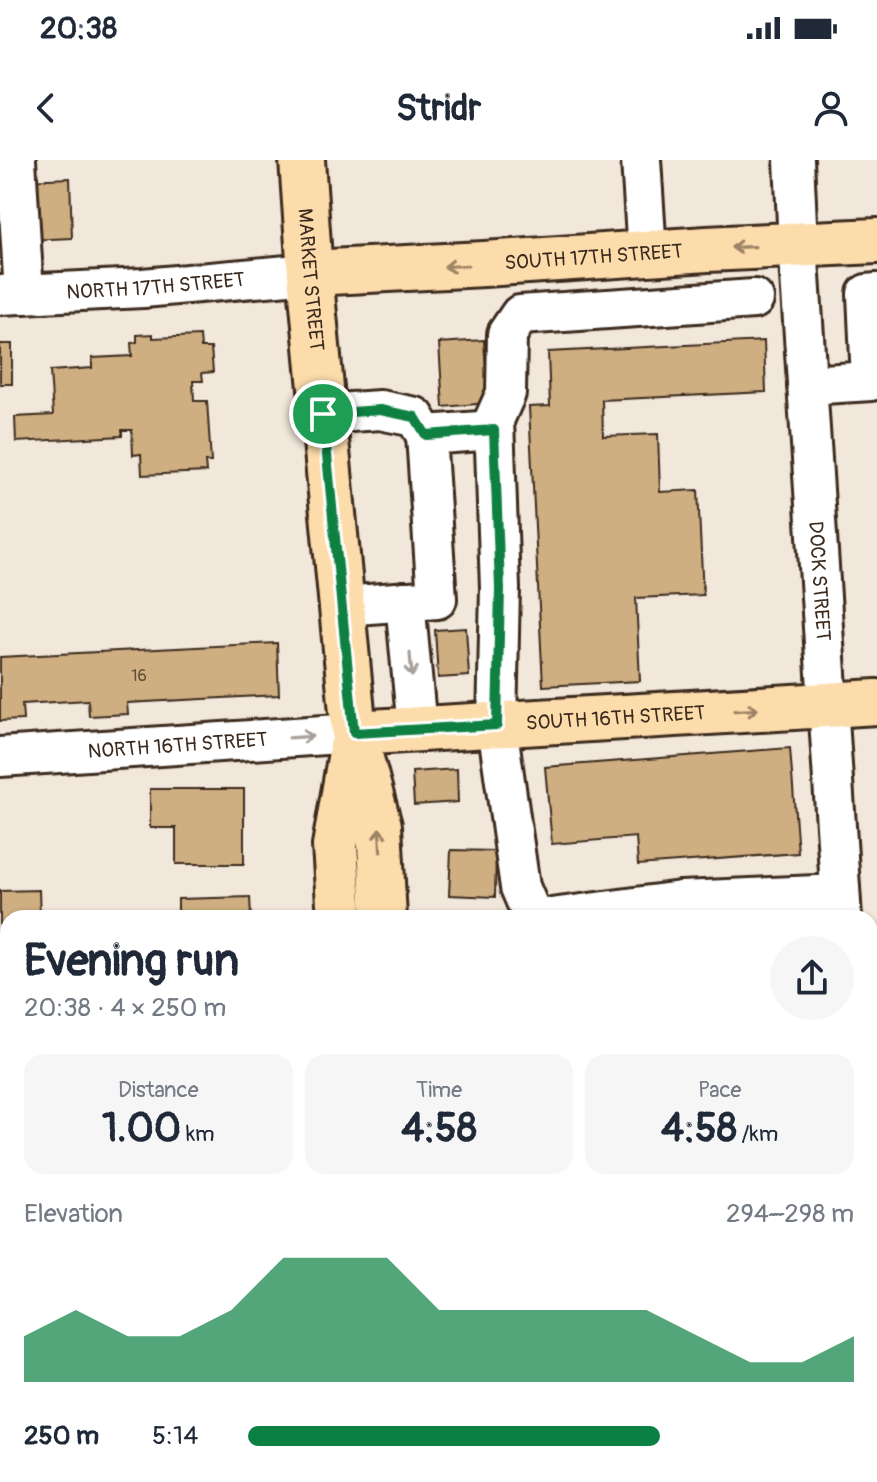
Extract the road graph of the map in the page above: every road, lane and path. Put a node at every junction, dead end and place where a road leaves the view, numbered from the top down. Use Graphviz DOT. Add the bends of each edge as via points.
graph roads {
  1 [pos="16,160"];
  2 [pos="302,160"];
  3 [pos="641,160"];
  4 [pos="794,160"];
  5 [pos="877,241"];
  6 [pos="798,245"];
  7 [pos="647,253"];
  8 [pos="310,273"];
  9 [pos="877,293"];
  10 [pos="12,294"];
  11 [pos="754,299"];
  12 [pos="807,385"];
  13 [pos="323,414"];
  14 [pos="494,430"];
  15 [pos="426,435"];
  16 [pos="500,596"];
  17 [pos="421,600"];
  18 [pos="342,606"];
  19 [pos="877,702"];
  20 [pos="828,705"];
  21 [pos="497,725"];
  22 [pos="417,729"];
  23 [pos="354,733"];
  24 [pos="0,757"];
  25 [pos="841,906"];
  26 [pos="339,910"];
  27 [pos="384,910"];
  28 [pos="530,910"];
  29 [pos="682,910"];
  1 -- 10 [label="street"];
  2 -- 8 [label="main road, MARKET STREET"];
  3 -- 7 [label="street"];
  4 -- 6 [label="street, DOCK STREET"];
  5 -- 6 [label="main road, SOUTH 17TH STREET"];
  6 -- 7 [label="main road, SOUTH 17TH STREET, one-way"];
  6 -- 12 [label="street, DOCK STREET"];
  7 -- 8 [label="main road, SOUTH 17TH STREET, one-way"];
  8 -- 10 [label="street, NORTH 17TH STREET"];
  8 -- 13 [label="main road, MARKET STREET"];
  9 -- 12 [label="street" via="867,294 871,381"];
  11 -- 14 [label="street" via="520,315 507,334 506,393"];
  12 -- 20 [label="street, DOCK STREET"];
  13 -- 15 [label="street" via="380,410 415,417"];
  13 -- 18 [label="main road, MARKET STREET"];
  14 -- 15 [label="street"];
  14 -- 16 [label="street"];
  15 -- 17 [label="street"];
  16 -- 17 [label="street"];
  16 -- 21 [label="street"];
  17 -- 18 [label="street"];
  17 -- 22 [label="street, one-way"];
  18 -- 23 [label="main road, MARKET STREET"];
  19 -- 20 [label="main road, SOUTH 16TH STREET"];
  21 -- 20 [label="main road, SOUTH 16TH STREET, one-way"];
  20 -- 25 [label="street, DOCK STREET"];
  21 -- 22 [label="main road, SOUTH 16TH STREET"];
  21 -- 28 [label="street" via="520,887"];
  22 -- 23 [label="main road, SOUTH 16TH STREET"];
  24 -- 23 [label="street, NORTH 16TH STREET, one-way"];
  23 -- 26 [label="main road, MARKET STREET" via="335,846"];
  27 -- 23 [label="main road, MARKET STREET, one-way" via="379,826"];
  25 -- 29 [label="street"];
}
